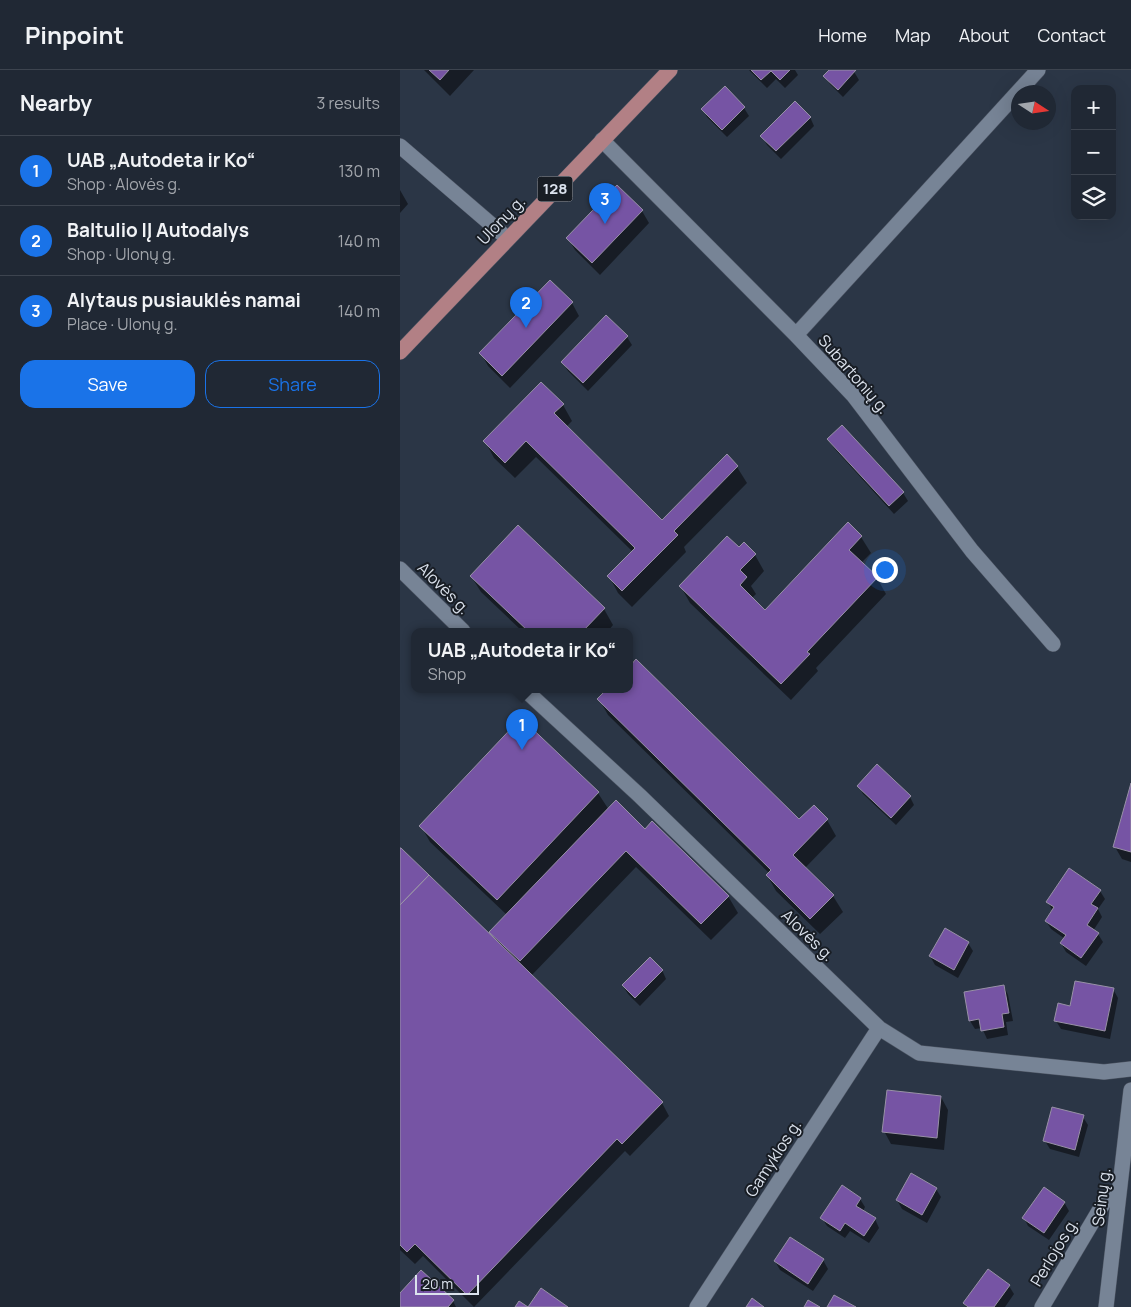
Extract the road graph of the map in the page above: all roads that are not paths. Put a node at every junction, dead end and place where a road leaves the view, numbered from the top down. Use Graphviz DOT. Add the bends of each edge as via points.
graph roads {
  1 [pos="670,70"];
  2 [pos="1038,70"];
  3 [pos="602,140"];
  4 [pos="400,146"];
  5 [pos="507,238"];
  6 [pos="796,335"];
  7 [pos="400,352"];
  8 [pos="400,569"];
  9 [pos="460,628"];
  10 [pos="1053,644"];
  11 [pos="528,693"];
  12 [pos="879,1028"];
  13 [pos="1131,1069"];
  14 [pos="1131,1090"];
  15 [pos="1118,1199"];
  16 [pos="697,1307"];
  17 [pos="1042,1307"];
  18 [pos="1106,1307"];
  1 -- 3 [label="main road, Ulonų g. / 128"];
  2 -- 6 [label="street, Subartonių g."];
  3 -- 5 [label="main road, Ulonų g. / 128"];
  3 -- 6 [label="street"];
  4 -- 5 [label="street"];
  5 -- 7 [label="main road, Ulonų g. / 128"];
  6 -- 10 [label="street, Subartonių g." via="853,395 972,551"];
  8 -- 9 [label="street, Alovės g."];
  11 -- 12 [label="street, Alovės g." via="640,796"];
  12 -- 13 [label="street, Alovės g." via="919,1053 1104,1072"];
  12 -- 16 [label="street, Gamyklos g."];
  14 -- 15 [label="street, Seinų g."];
  15 -- 17 [label="street, Perlojos g." via="1106,1199"];
  15 -- 18 [label="street, Seinų g."];
}
